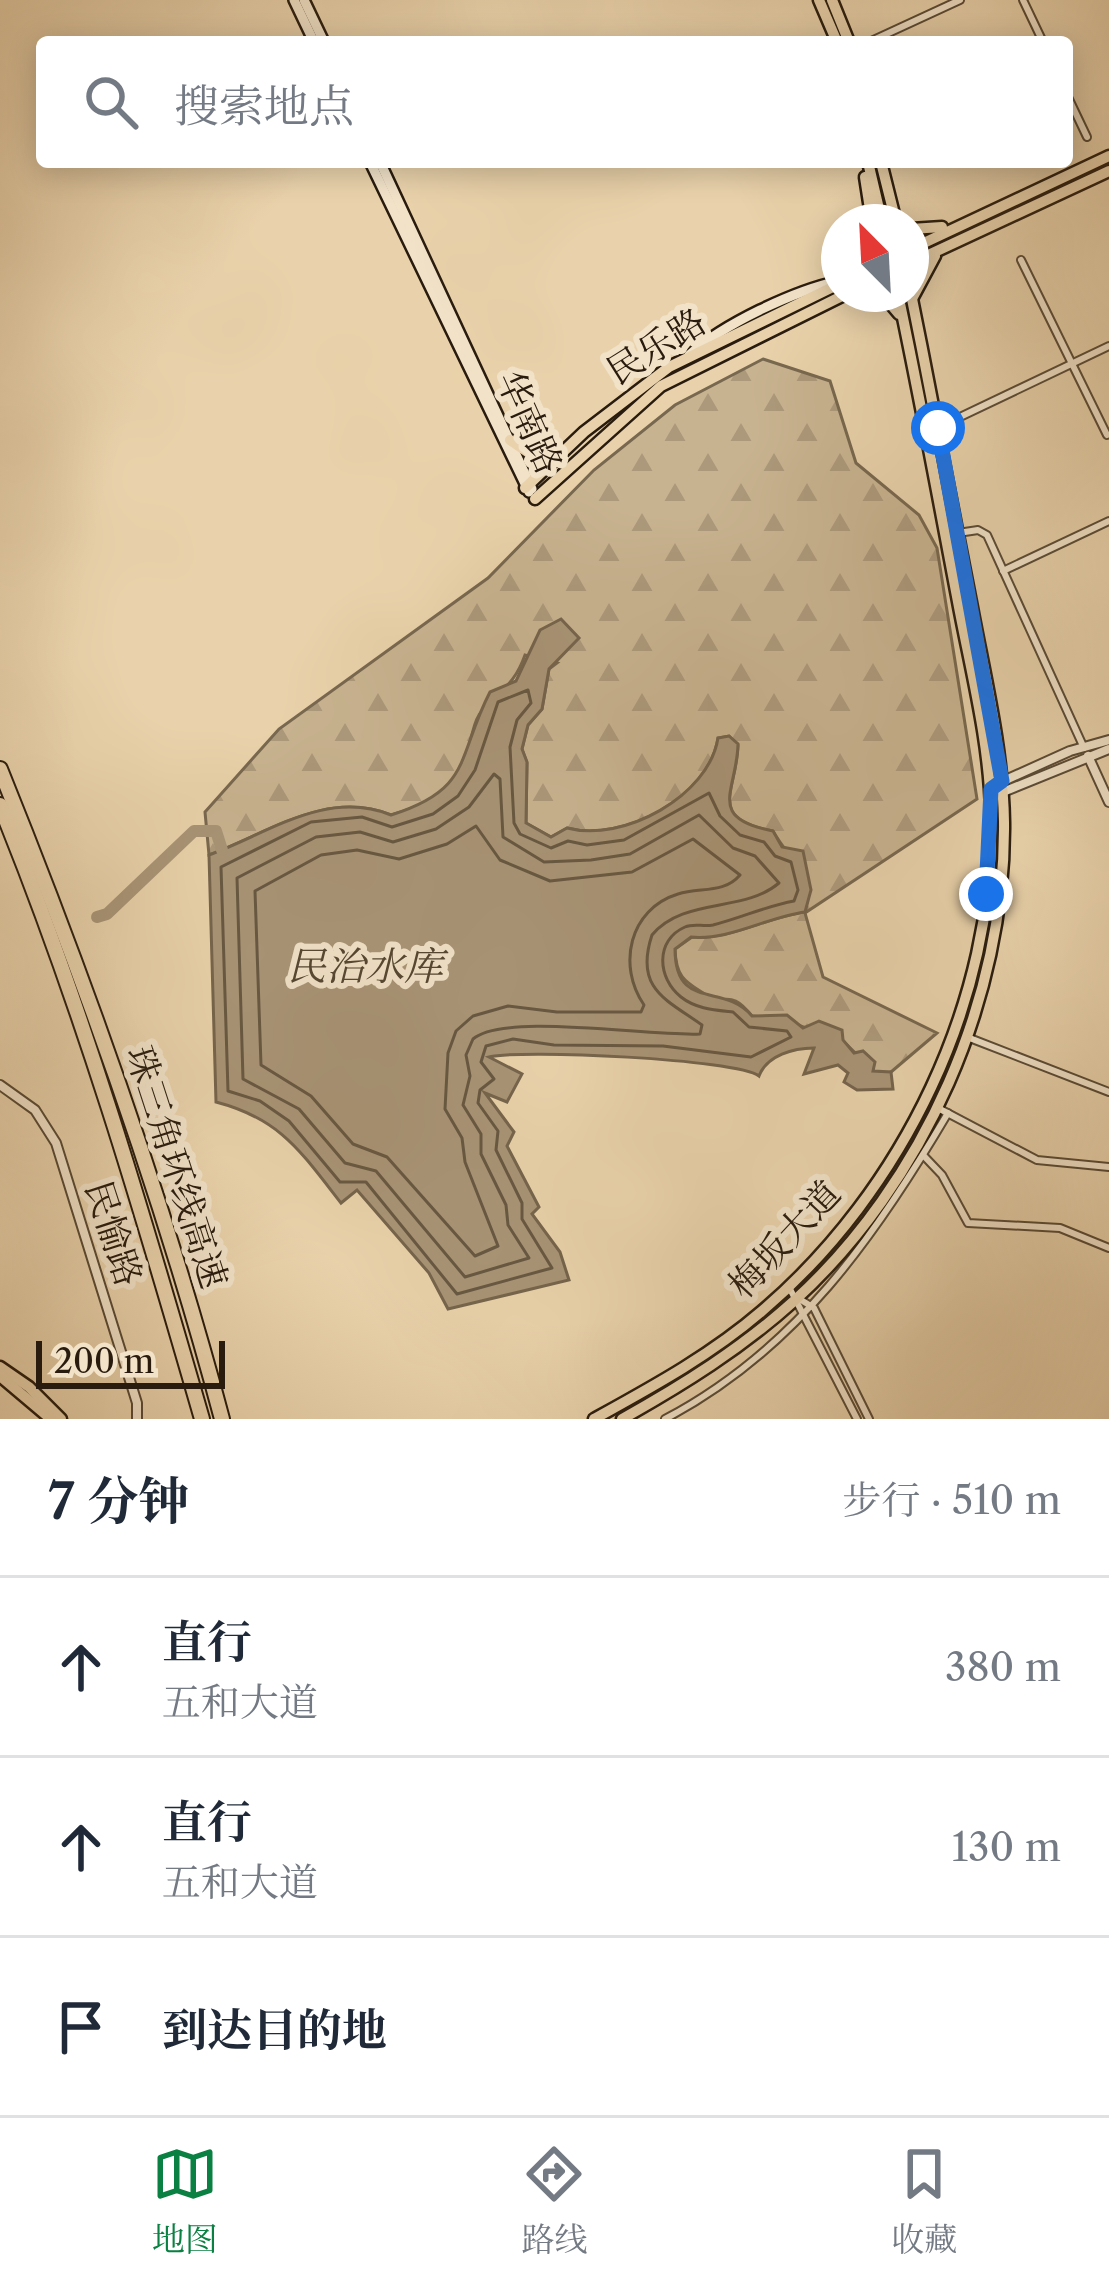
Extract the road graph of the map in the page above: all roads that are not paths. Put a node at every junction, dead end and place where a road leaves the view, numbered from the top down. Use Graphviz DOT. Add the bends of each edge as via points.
graph roads {
  1 [pos="294,0"];
  2 [pos="304,0"];
  3 [pos="819,0"];
  4 [pos="832,0"];
  5 [pos="960,0"];
  6 [pos="1023,0"];
  7 [pos="311,36"];
  8 [pos="321,36"];
  9 [pos="834,36"];
  10 [pos="847,36"];
  11 [pos="882,36"];
  12 [pos="1040,36"];
  13 [pos="1073,107"];
  14 [pos="1087,137"];
  15 [pos="1109,156"];
  16 [pos="373,168"];
  17 [pos="383,168"];
  18 [pos="867,168"];
  19 [pos="868,168"];
  20 [pos="883,168"];
  21 [pos="1109,171"];
  22 [pos="870,204"];
  23 [pos="877,204"];
  24 [pos="893,204"];
  25 [pos="987,220"];
  26 [pos="929,231"];
  27 [pos="929,242"];
  28 [pos="946,247"];
  29 [pos="929,255"];
  30 [pos="1021,260"];
  31 [pos="929,265"];
  32 [pos="821,292"];
  33 [pos="821,306"];
  34 [pos="894,312"];
  35 [pos="901,312"];
  36 [pos="914,312"];
  37 [pos="904,326"];
  38 [pos="1109,346"];
  39 [pos="1074,363"];
  40 [pos="938,428"];
  41 [pos="1107,435"];
  42 [pos="510,440"];
  43 [pos="568,448"];
  44 [pos="528,485"];
  45 [pos="535,499"];
  46 [pos="1109,521"];
  47 [pos="958,532"];
  48 [pos="1003,571"];
  49 [pos="1109,745"];
  50 [pos="1086,752"];
  51 [pos="0,769"];
  52 [pos="998,787"];
  53 [pos="1109,802"];
  54 [pos="0,805"];
  55 [pos="59,936"];
  56 [pos="967,1037"];
  57 [pos="0,1085"];
  58 [pos="1109,1093"];
  59 [pos="942,1110"];
  60 [pos="923,1155"];
  61 [pos="1109,1167"];
  62 [pos="1109,1248"];
  63 [pos="794,1292"];
  64 [pos="814,1308"];
  65 [pos="805,1316"];
  66 [pos="0,1372"];
  67 [pos="51,1419"];
  68 [pos="61,1419"];
  69 [pos="137,1419"];
  70 [pos="202,1419"];
  71 [pos="222,1419"];
  72 [pos="593,1419"];
  73 [pos="622,1419"];
  74 [pos="665,1419"];
  75 [pos="857,1419"];
  76 [pos="869,1419"];
  1 -- 7 [label="main road"];
  2 -- 8 [label="main road"];
  3 -- 9 [label="main road"];
  4 -- 10 [label="main road"];
  5 -- 11 [label="street"];
  6 -- 12 [label="street"];
  13 -- 14 [label="street"];
  15 -- 25 [label="main road"];
  16 -- 44 [label="main road, 华南路"];
  17 -- 42 [label="main road, 华南路"];
  18 -- 22 [label="main road"];
  19 -- 23 [label="main road"];
  20 -- 24 [label="main road"];
  21 -- 25 [label="main road"];
  25 -- 26 [label="main road"];
  25 -- 27 [label="main road"];
  25 -- 28 [label="main road"];
  28 -- 29 [label="main road"];
  28 -- 31 [label="main road"];
  30 -- 39 [label="street"];
  32 -- 43 [label="main road, 民乐路" via="689,355"];
  33 -- 45 [label="main road, 民乐路" via="661,386"];
  34 -- 37 [label="main road"];
  35 -- 37 [label="main road"];
  36 -- 40 [label="main road"];
  37 -- 52 [label="main road"];
  38 -- 39 [label="street"];
  39 -- 40 [label="street"];
  39 -- 41 [label="street"];
  40 -- 47 [label="main road"];
  42 -- 43 [label="main road" via="537,456"];
  42 -- 44 [label="main road, 华南路"];
  43 -- 44 [label="main road, 民乐路"];
  44 -- 45 [label="main road, 华南路"];
  46 -- 48 [label="street"];
  47 -- 48 [label="street" via="983,531"];
  47 -- 52 [label="main road"];
  48 -- 50 [label="street"];
  49 -- 50 [label="street"];
  50 -- 52 [label="street"];
  50 -- 53 [label="street"];
  51 -- 55 [label="highway" via="55,905"];
  52 -- 56 [label="main road, 梅坂大道" via="1004,854 994,939"];
  52 -- 63 [label="main road, 梅坂大道" via="982,915 952,1038 875,1183"];
  54 -- 55 [label="highway"];
  55 -- 70 [label="highway, 珠三角环线高速"];
  55 -- 71 [label="highway, 珠三角环线高速" via="130,1114"];
  56 -- 58 [label="street"];
  56 -- 59 [label="main road, 梅坂大道"];
  57 -- 69 [label="street, 民愉路" via="35,1110 56,1143"];
  59 -- 60 [label="street"];
  59 -- 61 [label="street" via="1037,1160"];
  59 -- 63 [label="main road, 梅坂大道" via="862,1226"];
  60 -- 62 [label="street" via="968,1222 1060,1228"];
  60 -- 64 [label="street"];
  63 -- 64 [label="street"];
  63 -- 65 [label="street"];
  63 -- 72 [label="main road, 梅坂大道"];
  63 -- 73 [label="main road, 梅坂大道" via="732,1351"];
  64 -- 65 [label="street"];
  64 -- 76 [label="street"];
  65 -- 74 [label="street" via="712,1393"];
  65 -- 75 [label="street"];
  66 -- 67 [label="main road"];
  66 -- 68 [label="main road"];
}
